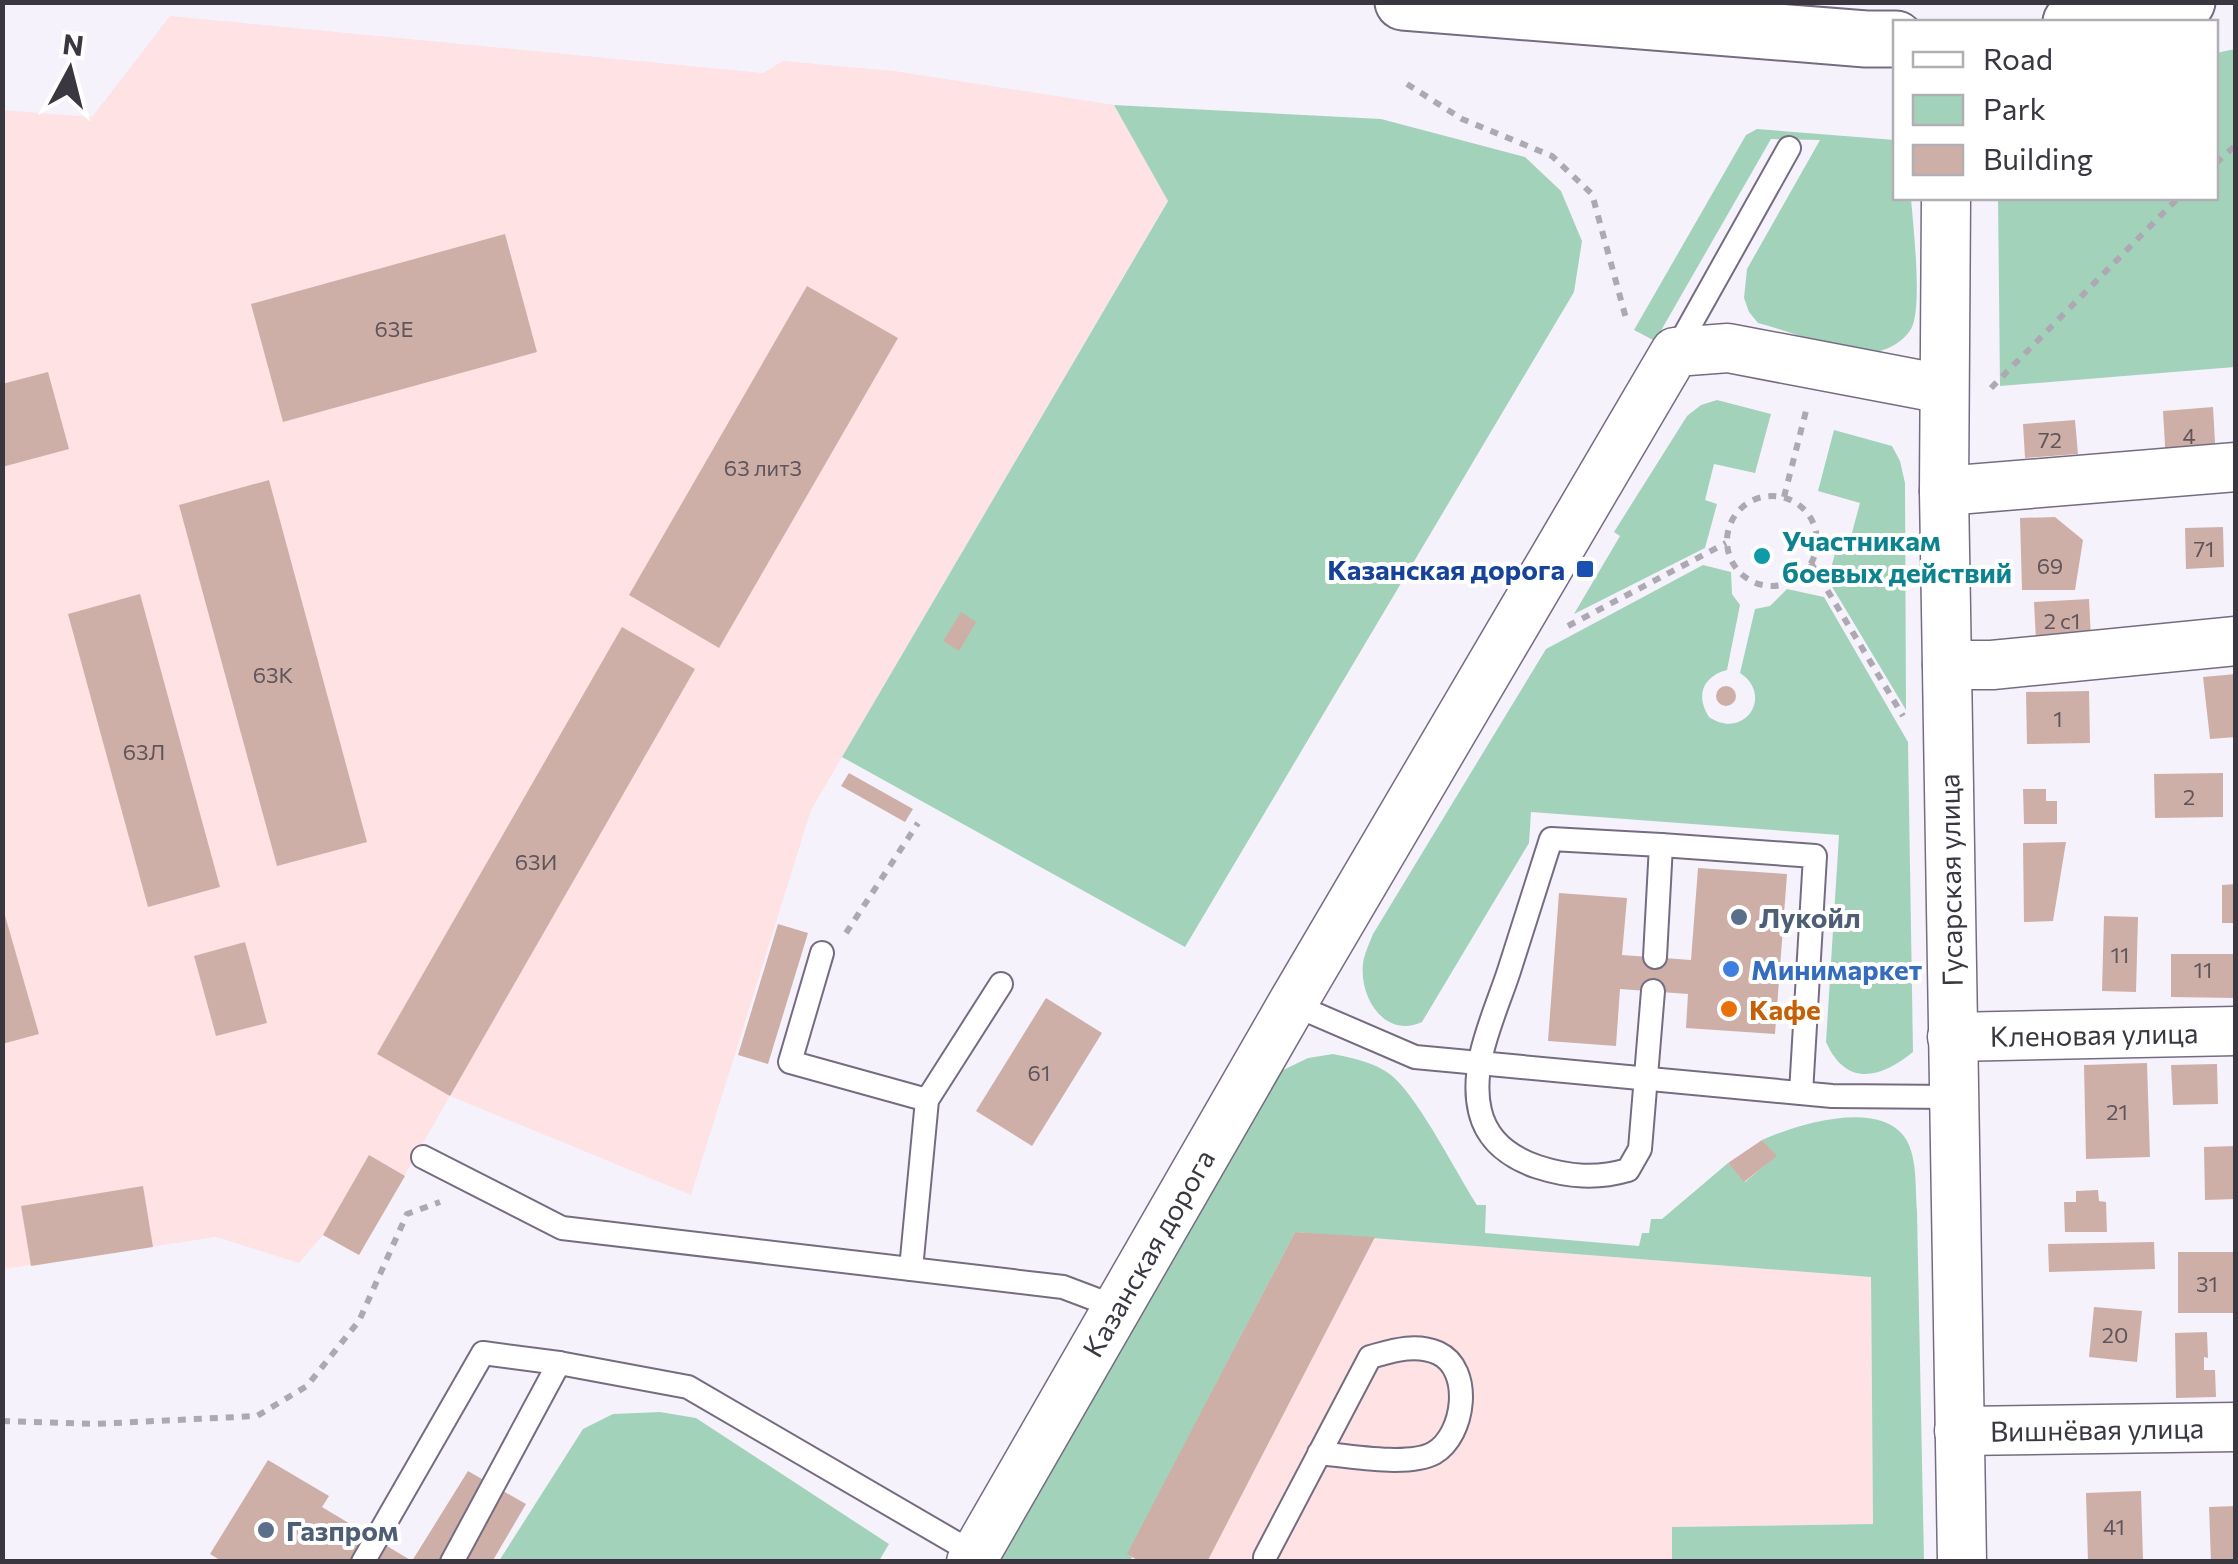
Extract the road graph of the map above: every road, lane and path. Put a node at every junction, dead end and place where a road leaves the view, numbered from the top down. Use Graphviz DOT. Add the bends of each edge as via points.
graph roads {
  1 [pos="1403,2"];
  2 [pos="2187,2"];
  3 [pos="2083,20"];
  4 [pos="1893,39"];
  5 [pos="1407,84"];
  6 [pos="1789,148"];
  7 [pos="1946,200"];
  8 [pos="2176,200"];
  9 [pos="1627,322"];
  10 [pos="1675,352"];
  11 [pos="1991,388"];
  12 [pos="1943,389"];
  13 [pos="1806,411"];
  14 [pos="2236,467"];
  15 [pos="1944,491"];
  16 [pos="1784,497"];
  17 [pos="1726,543"];
  18 [pos="1811,563"];
  19 [pos="1558,631"];
  20 [pos="2236,642"];
  21 [pos="1946,665"];
  22 [pos="1909,726"];
  23 [pos="918,823"];
  24 [pos="1662,845"];
  25 [pos="822,953"];
  26 [pos="1655,957"];
  27 [pos="1001,984"];
  28 [pos="1653,991"];
  29 [pos="1292,1004"];
  30 [pos="2236,1031"];
  31 [pos="1952,1037"];
  32 [pos="1479,1062"];
  33 [pos="1648,1079"];
  34 [pos="1801,1094"];
  35 [pos="1953,1097"];
  36 [pos="926,1100"];
  37 [pos="423,1157"];
  38 [pos="481,1186"];
  39 [pos="912,1270"];
  40 [pos="1116,1307"];
  41 [pos="560,1363"];
  42 [pos="2,1421"];
  43 [pos="2236,1427"];
  44 [pos="1959,1431"];
  45 [pos="1320,1453"];
  46 [pos="973,1558"];
  47 [pos="363,1562"];
  48 [pos="452,1562"];
  49 [pos="1265,1562"];
  50 [pos="1962,1562"];
  1 -- 4 [label="street"];
  2 -- 3 [label="street"];
  5 -- 9 [label="path" via="1462,119 1552,156 1584,184"];
  6 -- 10 [label="lane"];
  7 -- 12 [label="street, Гусарская улица"];
  8 -- 11 [label="path"];
  10 -- 12 [label="street" via="1728,348"];
  10 -- 29 [label="street, Казанская дорога"];
  12 -- 15 [label="street, Гусарская улица"];
  13 -- 16 [label="path"];
  14 -- 15 [label="street"];
  15 -- 21 [label="street, Гусарская улица"];
  16 -- 17 [label="path" via="1744,506"];
  16 -- 18 [label="path" via="1813,523"];
  17 -- 18 [label="path" via="1737,569 1761,584 1789,582"];
  17 -- 19 [label="path"];
  18 -- 22 [label="path"];
  20 -- 21 [label="street"];
  21 -- 31 [label="street, Гусарская улица"];
  23 -- 25 [label="path" via="842,939"];
  24 -- 26 [label="lane"];
  24 -- 32 [label="lane" via="1551,839"];
  24 -- 34 [label="lane" via="1815,856"];
  25 -- 36 [label="lane" via="790,1062"];
  27 -- 36 [label="lane"];
  28 -- 33 [label="lane"];
  29 -- 32 [label="lane" via="1414,1056"];
  29 -- 40 [label="street, Казанская дорога"];
  30 -- 31 [label="street, Кленовая улица"];
  31 -- 35 [label="street, Гусарская улица"];
  32 -- 33 [label="lane"];
  32 -- 33 [label="lane" via="1480,1114 1492,1137 1525,1162 1580,1176 1628,1170 1640,1150"];
  33 -- 34 [label="lane"];
  34 -- 35 [label="lane"];
  35 -- 44 [label="street, Гусарская улица"];
  36 -- 39 [label="lane"];
  37 -- 38 [label="lane"];
  38 -- 39 [label="lane" via="562,1228"];
  38 -- 42 [label="path" via="407,1214 358,1320 306,1386 257,1416"];
  39 -- 40 [label="lane" via="1063,1286"];
  40 -- 46 [label="street, Казанская дорога"];
  41 -- 46 [label="lane" via="688,1387"];
  41 -- 47 [label="lane" via="483,1353"];
  41 -- 48 [label="lane"];
  43 -- 44 [label="street, Вишнёвая улица"];
  44 -- 50 [label="street, Гусарская улица"];
  45 -- 45 [label="lane" via="1370,1357 1405,1348 1440,1354 1456,1372 1462,1401 1456,1428 1434,1453 1394,1461"];
  45 -- 49 [label="lane"];
}
